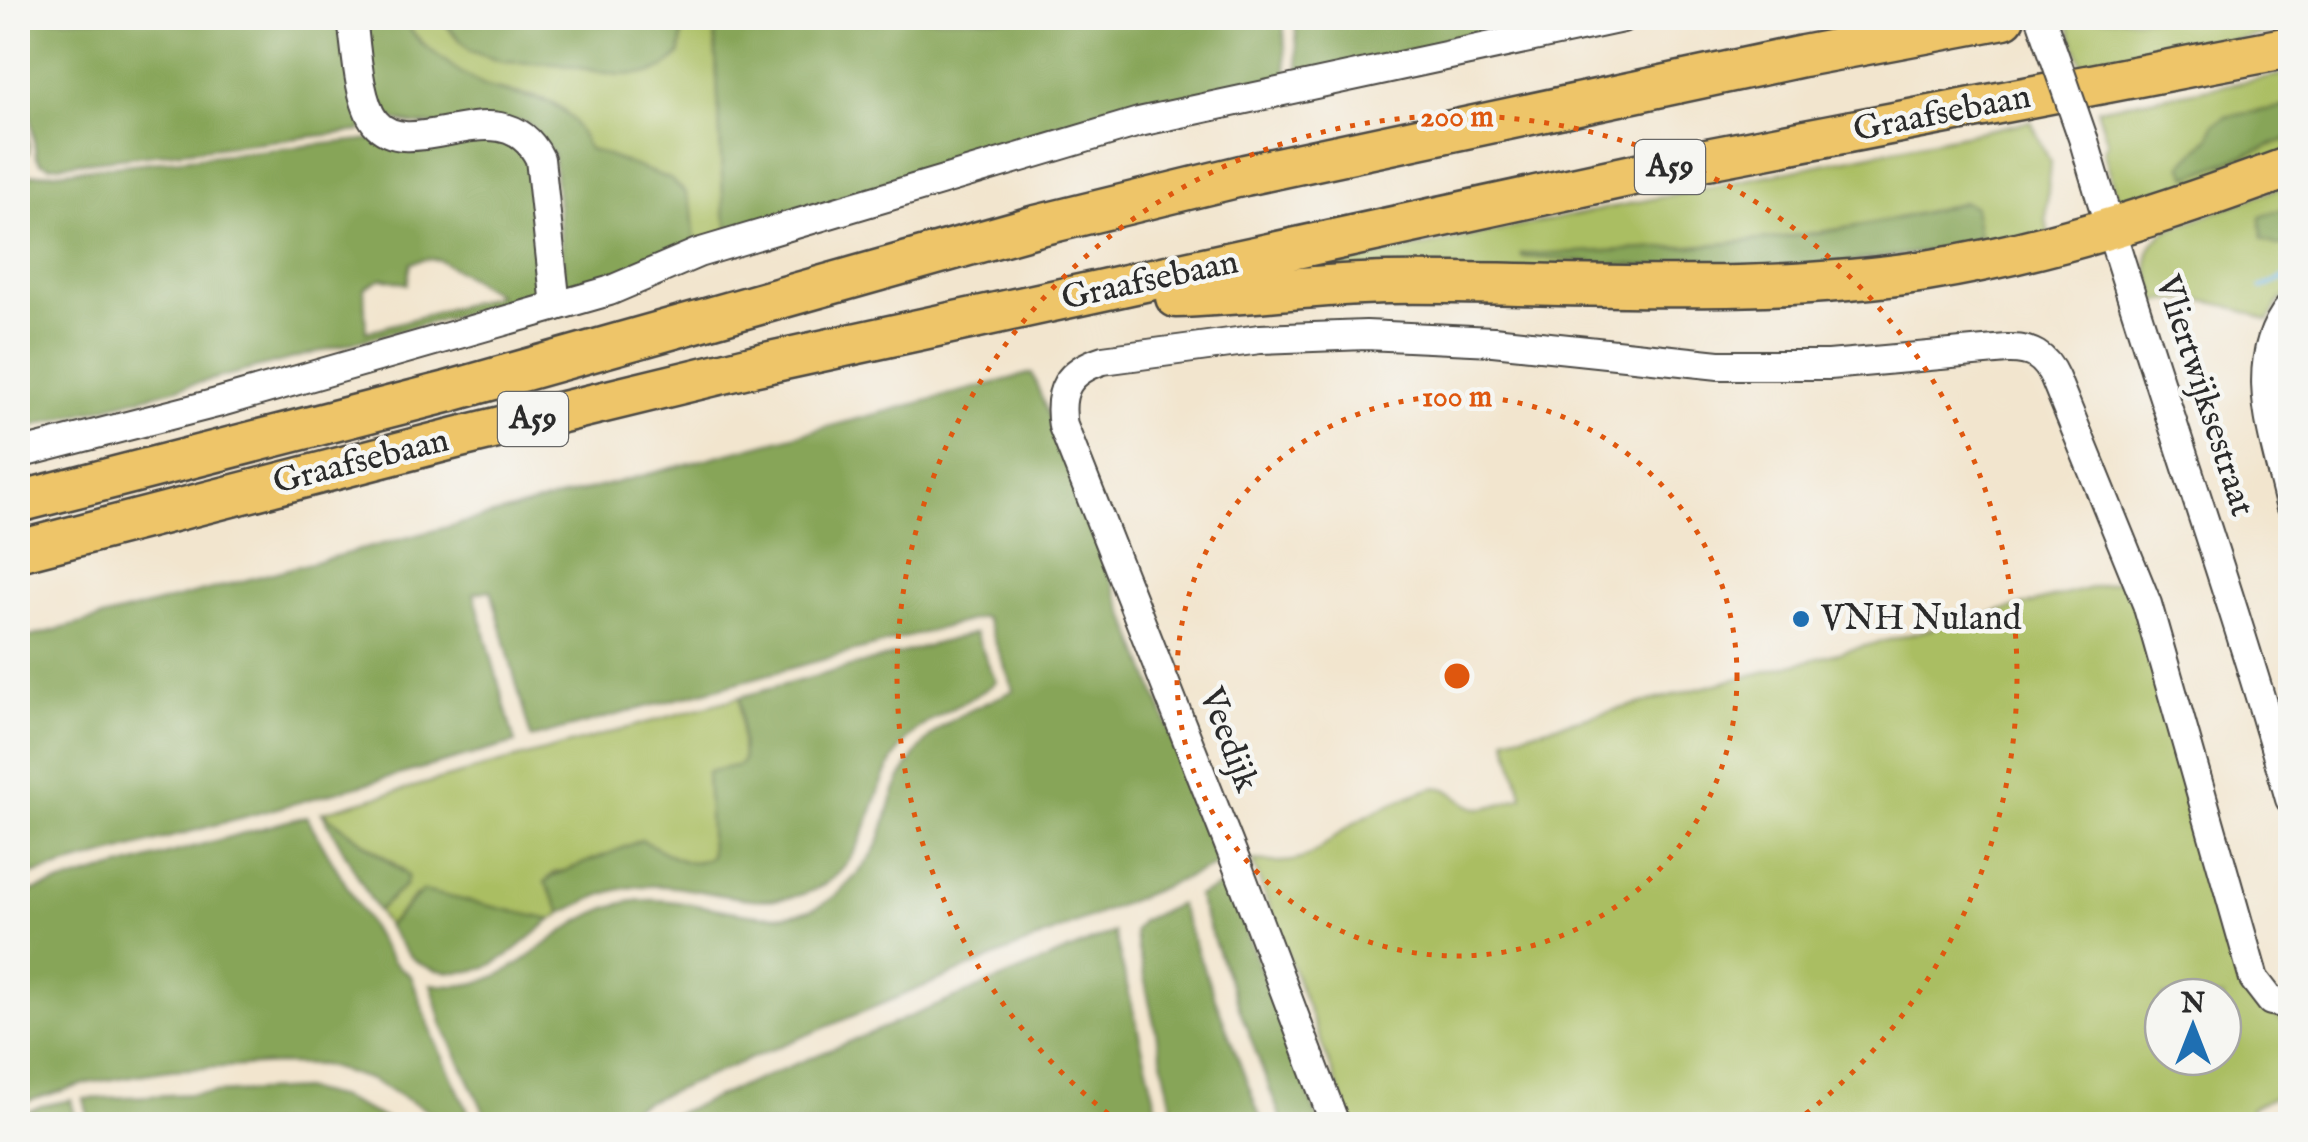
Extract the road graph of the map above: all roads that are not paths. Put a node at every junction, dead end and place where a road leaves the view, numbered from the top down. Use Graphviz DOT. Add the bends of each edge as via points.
graph roads {
  1 [pos="352,18"];
  2 [pos="1622,18"];
  3 [pos="1918,18"];
  4 [pos="2004,18"];
  5 [pos="2041,18"];
  6 [pos="2290,48"];
  7 [pos="1802,56"];
  8 [pos="2290,168"];
  9 [pos="2110,230"];
  10 [pos="1052,301"];
  11 [pos="556,306"];
  12 [pos="2290,307"];
  13 [pos="1066,384"];
  14 [pos="18,454"];
  15 [pos="18,502"];
  16 [pos="2290,504"];
  17 [pos="18,551"];
  18 [pos="2290,799"];
  19 [pos="2290,1004"];
  20 [pos="1334,1124"];
  1 -- 11 [label="street" via="368,110 385,130 408,135 496,126 531,141 540,160"];
  2 -- 11 [label="street" via="1140,122 698,253"];
  3 -- 7 [label="highway, A59"];
  4 -- 7 [label="highway, Graafsebaan / A59"];
  5 -- 9 [label="street, Vliertwijksestraat, bridge"];
  6 -- 10 [label="highway, Graafsebaan / A59" via="1707,160"];
  7 -- 15 [label="highway, Graafsebaan / A59" via="1055,222 446,392"];
  8 -- 9 [label="highway, A59"];
  9 -- 10 [label="highway, A59" via="1926,271 1786,284 1384,284"];
  9 -- 18 [label="street, Vliertwijksestraat"];
  10 -- 17 [label="highway, Graafsebaan / A59" via="659,388"];
  11 -- 14 [label="street"];
  12 -- 16 [label="street" via="2272,337 2264,372"];
  13 -- 19 [label="street, Graafsebaan" via="1074,372 1103,360 1278,338 1492,341 1719,365 2031,351 2050,366 2147,604 2254,978 2271,1001"];
  13 -- 20 [label="street, Veedijk" via="1063,426"];
}
